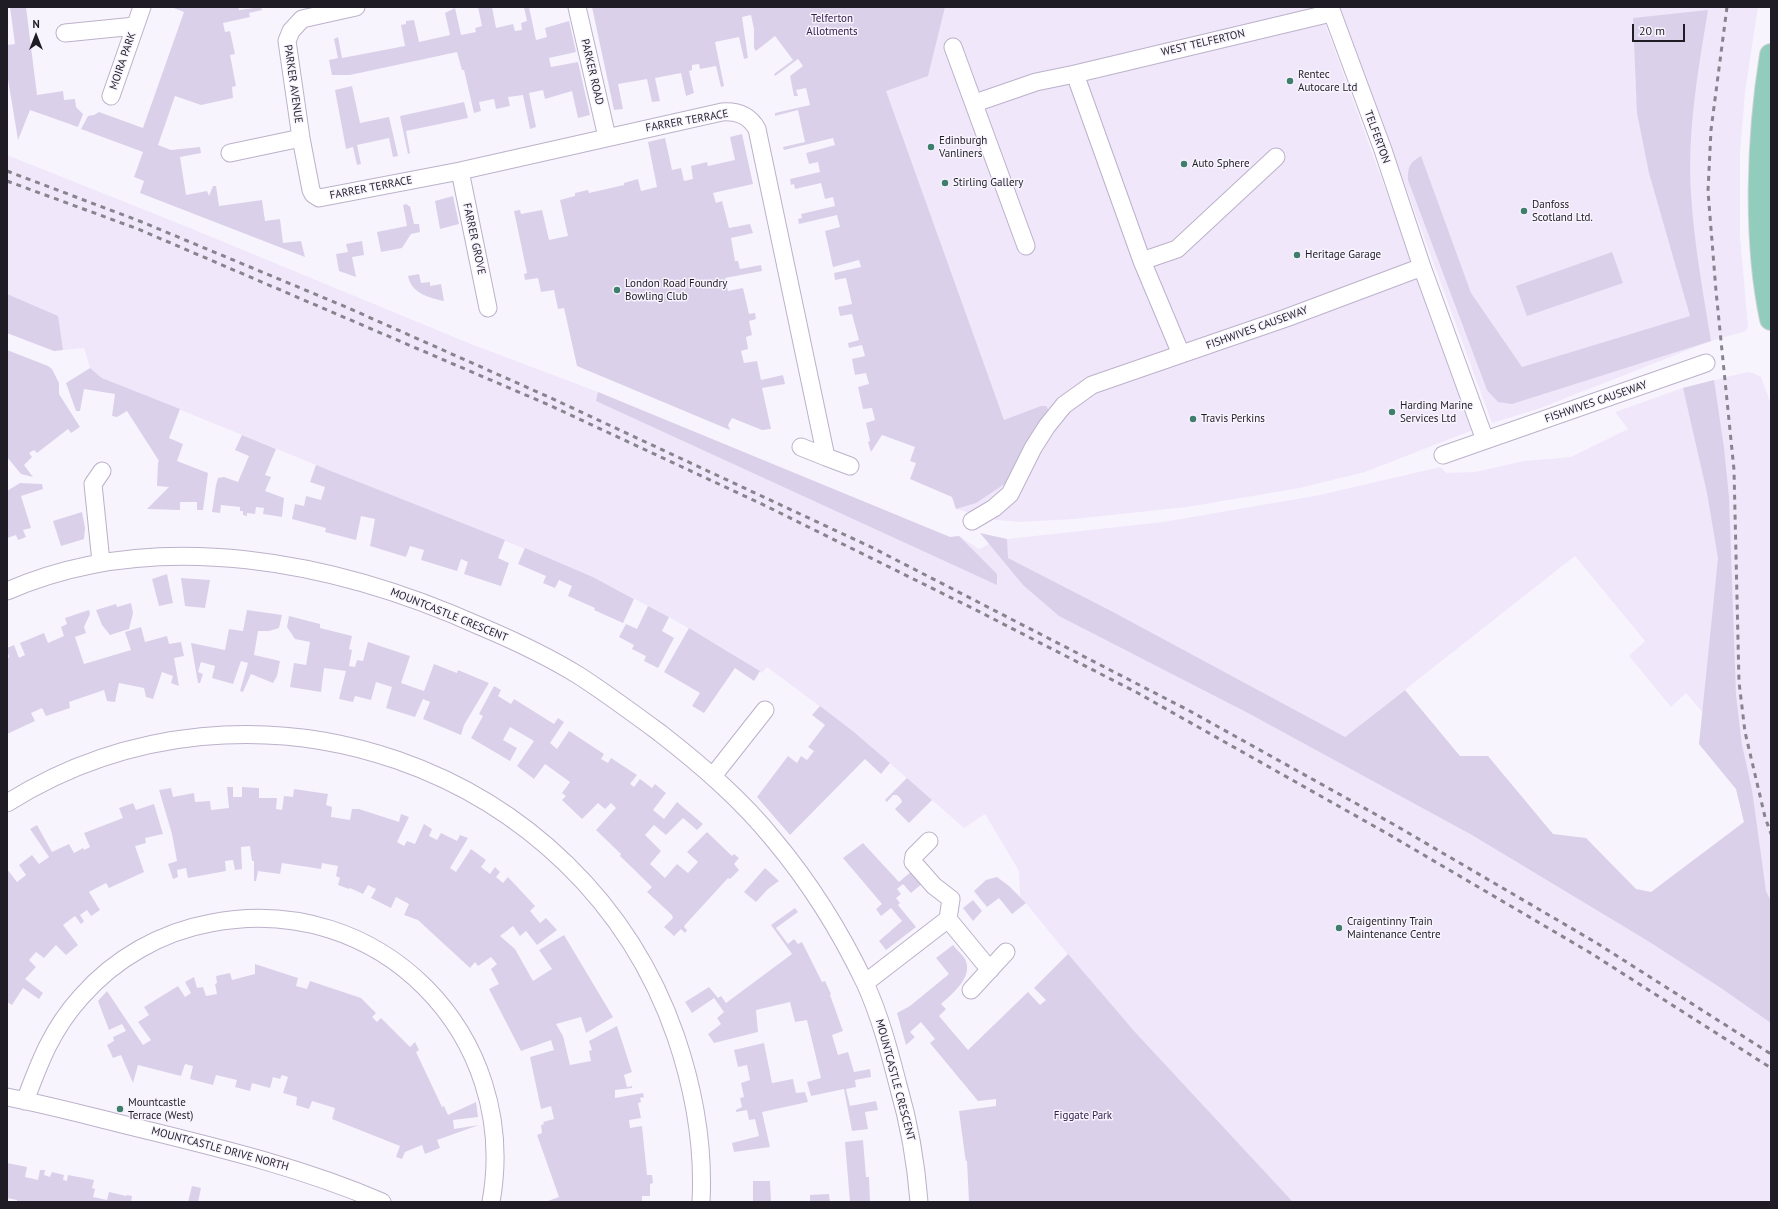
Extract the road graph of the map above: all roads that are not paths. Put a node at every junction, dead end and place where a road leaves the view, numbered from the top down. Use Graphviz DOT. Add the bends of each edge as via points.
graph roads {
  1 [pos="142,7"];
  2 [pos="356,7"];
  3 [pos="577,7"];
  4 [pos="1330,10"];
  5 [pos="135,26"];
  6 [pos="66,33"];
  7 [pos="953,47"];
  8 [pos="1771,55"];
  9 [pos="1074,74"];
  10 [pos="111,96"];
  11 [pos="975,103"];
  12 [pos="607,137"];
  13 [pos="301,138"];
  14 [pos="230,153"];
  15 [pos="1276,157"];
  16 [pos="460,171"];
  17 [pos="311,190"];
  18 [pos="1026,246"];
  19 [pos="1142,261"];
  20 [pos="1422,268"];
  21 [pos="488,308"];
  22 [pos="1771,319"];
  23 [pos="1181,354"];
  24 [pos="1706,363"];
  25 [pos="1485,440"];
  26 [pos="801,448"];
  27 [pos="1442,455"];
  28 [pos="826,457"];
  29 [pos="850,466"];
  30 [pos="102,471"];
  31 [pos="972,521"];
  32 [pos="101,562"];
  33 [pos="7,590"];
  34 [pos="766,710"];
  35 [pos="713,776"];
  36 [pos="7,803"];
  37 [pos="929,841"];
  38 [pos="948,919"];
  39 [pos="1006,952"];
  40 [pos="990,970"];
  41 [pos="865,983"];
  42 [pos="971,990"];
  43 [pos="7,1097"];
  44 [pos="25,1101"];
  45 [pos="382,1202"];
  46 [pos="491,1202"];
  47 [pos="701,1202"];
  48 [pos="919,1202"];
  1 -- 5 [label="street, MOIRA PARK"];
  2 -- 13 [label="street, PARKER AVENUE" via="302,19 288,36 287,44"];
  3 -- 12 [label="street, PARKER ROAD"];
  4 -- 9 [label="street, WEST TELFERTON"];
  4 -- 20 [label="street, TELFERTON" via="1383,150"];
  5 -- 6 [label="street, MOIRA PARK"];
  5 -- 10 [label="street, MOIRA PARK"];
  7 -- 11 [label="street"];
  8 -- 22 [label="main road" via="1762,136 1761,199 1766,294"];
  9 -- 11 [label="street, WEST TELFERTON" via="1036,82"];
  9 -- 19 [label="street"];
  11 -- 18 [label="street"];
  12 -- 16 [label="street, FARRER TERRACE"];
  12 -- 28 [label="street, FARRER TERRACE" via="722,112 740,114 753,123"];
  13 -- 14 [label="street, PARKER AVENUE"];
  13 -- 17 [label="street, PARKER AVENUE"];
  15 -- 19 [label="street" via="1177,249"];
  16 -- 17 [label="street, FARRER TERRACE" via="322,198 315,196"];
  16 -- 21 [label="street, FARRER GROVE"];
  19 -- 23 [label="street"];
  20 -- 23 [label="street, FISHWIVES CAUSEWAY"];
  20 -- 25 [label="street"];
  23 -- 31 [label="street, FISHWIVES CAUSEWAY" via="1092,385 1064,405 1033,448 1010,494 994,508"];
  24 -- 25 [label="street, FISHWIVES CAUSEWAY"];
  25 -- 27 [label="street, FISHWIVES CAUSEWAY"];
  26 -- 28 [label="street"];
  28 -- 29 [label="street"];
  30 -- 32 [label="street" via="93,484"];
  32 -- 33 [label="street, MOUNTCASTLE CRESCENT" via="32,580"];
  32 -- 35 [label="street, MOUNTCASTLE CRESCENT" via="170,557 258,562 341,577 409,597 512,640 576,674 629,709"];
  34 -- 35 [label="street"];
  35 -- 41 [label="street, MOUNTCASTLE CRESCENT" via="769,833 800,873 847,948"];
  36 -- 47 [label="street" via="54,777 116,753 165,741 229,734 303,737 351,745 414,765 472,793 520,824 571,868 597,897 646,969 673,1028 688,1078 700,1143"];
  37 -- 38 [label="street" via="913,860 934,886 950,899"];
  38 -- 40 [label="street"];
  38 -- 41 [label="street"];
  39 -- 40 [label="street"];
  40 -- 42 [label="street"];
  41 -- 48 [label="street, MOUNTCASTLE CRESCENT" via="886,1040 906,1114"];
  43 -- 44 [label="street, MOUNTCASTLE DRIVE NORTH"];
  44 -- 45 [label="street, MOUNTCASTLE DRIVE NORTH" via="280,1164"];
  44 -- 46 [label="street" via="45,1048 62,1020 95,982 129,956 166,936 198,925 259,918 307,923 349,936 387,956 423,984 453,1019 476,1060 491,1107 496,1143"];
}
